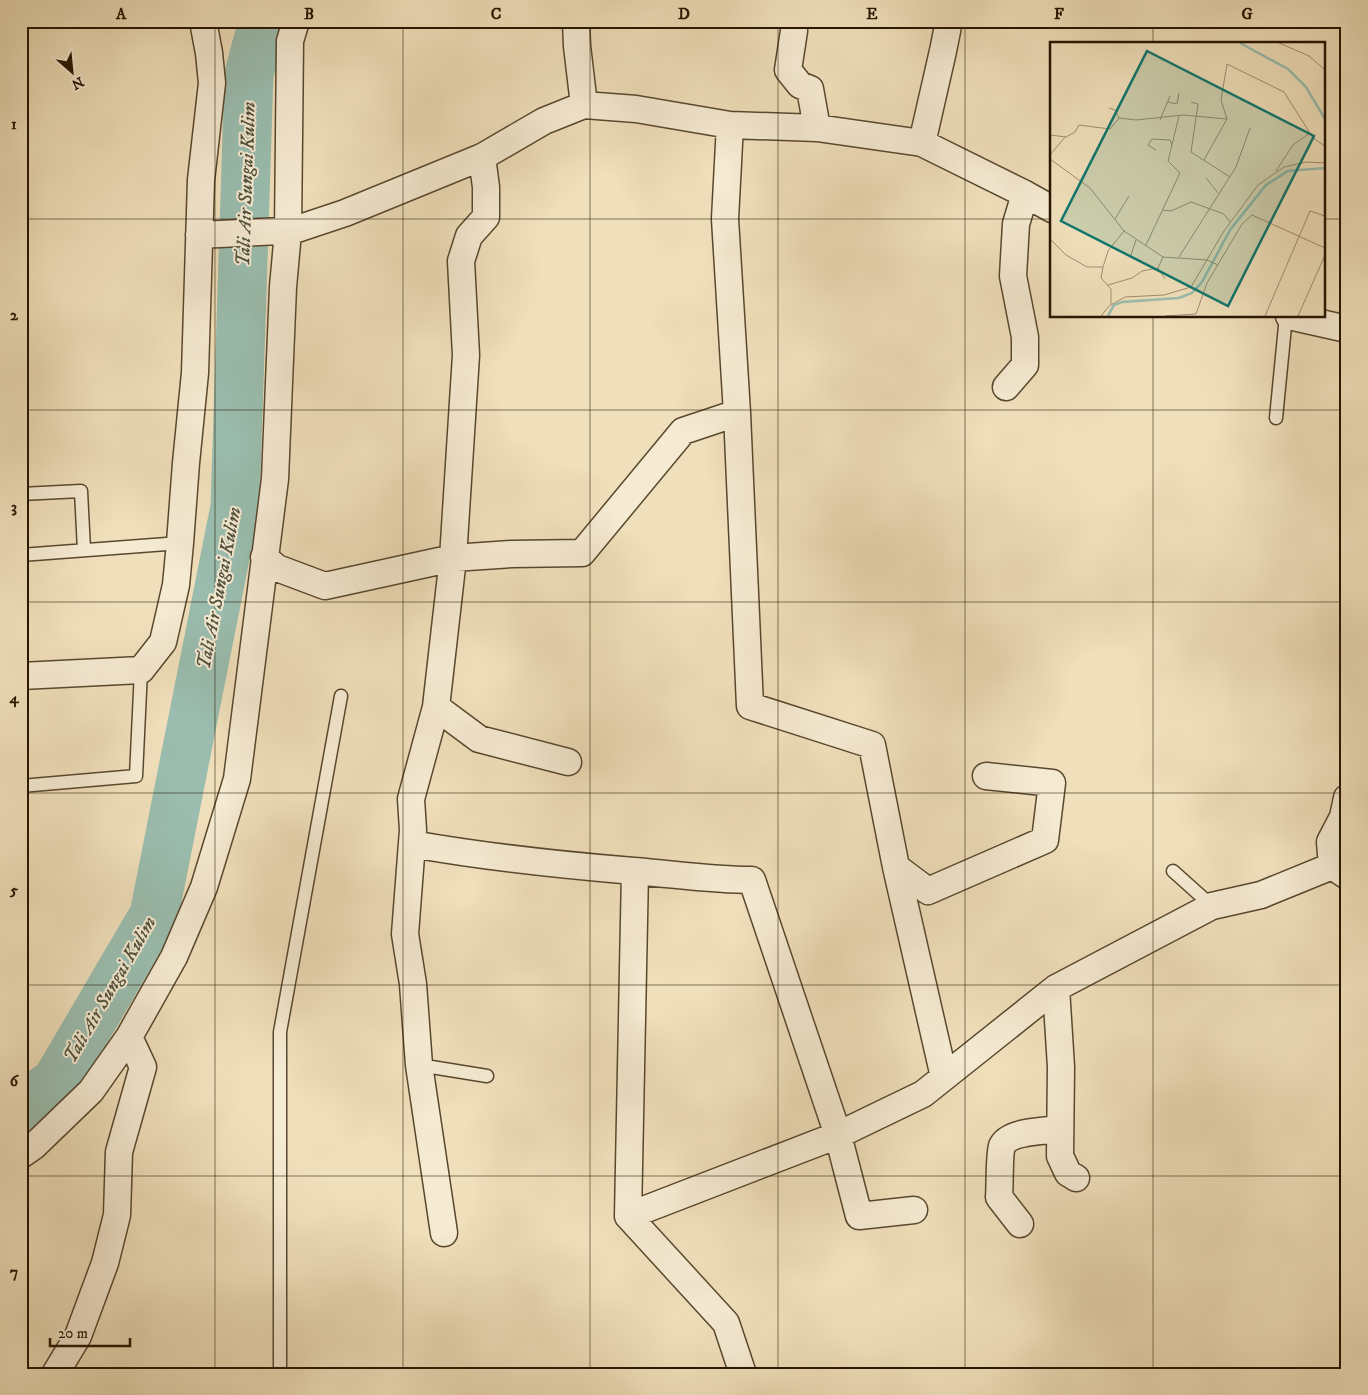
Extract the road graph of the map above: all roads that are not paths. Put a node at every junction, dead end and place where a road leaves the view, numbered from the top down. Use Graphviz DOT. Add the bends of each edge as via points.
graph roads {
  1 [pos="203,21"];
  2 [pos="296,21"];
  3 [pos="576,21"];
  4 [pos="794,21"];
  5 [pos="949,21"];
  6 [pos="584,105"];
  7 [pos="730,126"];
  8 [pos="816,128"];
  9 [pos="922,143"];
  10 [pos="482,157"];
  11 [pos="1025,194"];
  12 [pos="1050,208"];
  13 [pos="285,232"];
  14 [pos="207,234"];
  15 [pos="1288,318"];
  16 [pos="1298,318"];
  17 [pos="1347,328"];
  18 [pos="1006,387"];
  19 [pos="737,413"];
  20 [pos="1276,418"];
  21 [pos="21,494"];
  22 [pos="180,543"];
  23 [pos="84,550"];
  24 [pos="21,555"];
  25 [pos="264,557"];
  26 [pos="453,558"];
  27 [pos="141,670"];
  28 [pos="21,676"];
  29 [pos="341,696"];
  30 [pos="436,707"];
  31 [pos="568,762"];
  32 [pos="986,776"];
  33 [pos="21,786"];
  34 [pos="1347,798"];
  35 [pos="412,844"];
  36 [pos="896,867"];
  37 [pos="635,871"];
  38 [pos="1173,871"];
  39 [pos="1340,871"];
  40 [pos="1212,906"];
  41 [pos="1056,988"];
  42 [pos="129,1037"];
  43 [pos="419,1065"];
  44 [pos="487,1076"];
  45 [pos="944,1078"];
  46 [pos="1060,1129"];
  47 [pos="838,1135"];
  48 [pos="21,1155"];
  49 [pos="1076,1178"];
  50 [pos="914,1210"];
  51 [pos="628,1216"];
  52 [pos="1020,1224"];
  53 [pos="444,1233"];
  54 [pos="55,1374"];
  55 [pos="280,1374"];
  56 [pos="743,1374"];
  1 -- 14 [label="street" via="212,82 201,180"];
  2 -- 13 [label="street" via="290,41"];
  3 -- 6 [label="street"];
  4 -- 8 [label="street" via="788,70 800,85 810,89"];
  5 -- 9 [label="street"];
  6 -- 7 [label="street" via="636,109"];
  6 -- 10 [label="street" via="544,121"];
  7 -- 8 [label="street"];
  7 -- 19 [label="street" via="725,219"];
  8 -- 9 [label="street"];
  9 -- 11 [label="street"];
  10 -- 13 [label="street" via="345,214"];
  10 -- 26 [label="street" via="486,218 469,236 461,261 466,355"];
  11 -- 12 [label="street"];
  11 -- 18 [label="street" via="1016,224 1013,276 1025,337 1025,365"];
  13 -- 14 [label="street"];
  13 -- 25 [label="street" via="275,479"];
  14 -- 22 [label="street"];
  15 -- 20 [label="lane"];
  16 -- 17 [label="street"];
  19 -- 26 [label="street" via="683,430 582,553"];
  19 -- 36 [label="street" via="750,706 872,745"];
  21 -- 23 [label="lane" via="81,491"];
  22 -- 23 [label="lane"];
  22 -- 27 [label="street" via="176,585 163,642"];
  23 -- 24 [label="lane"];
  25 -- 26 [label="street" via="277,568 325,586"];
  25 -- 42 [label="street" via="237,779 204,887 174,957"];
  26 -- 30 [label="street"];
  27 -- 28 [label="street"];
  27 -- 33 [label="lane" via="136,776"];
  29 -- 55 [label="lane" via="280,1032"];
  30 -- 31 [label="street" via="479,739"];
  30 -- 35 [label="street" via="412,799"];
  32 -- 36 [label="street" via="1052,783 1045,840 928,891"];
  34 -- 39 [label="street" via="1343,817 1330,842"];
  35 -- 37 [label="street" via="580,867"];
  35 -- 43 [label="street" via="405,934 413,984"];
  36 -- 45 [label="street"];
  37 -- 47 [label="street" via="752,880"];
  37 -- 51 [label="street"];
  38 -- 40 [label="lane"];
  39 -- 40 [label="street"];
  40 -- 41 [label="street"];
  41 -- 45 [label="street"];
  41 -- 46 [label="street" via="1061,1067"];
  42 -- 48 [label="street" via="91,1092"];
  42 -- 54 [label="street" via="143,1067 119,1152 117,1215 105,1263 78,1336"];
  43 -- 44 [label="lane"];
  43 -- 53 [label="street"];
  45 -- 47 [label="street" via="923,1094"];
  46 -- 49 [label="street" via="1060,1156 1068,1174"];
  46 -- 52 [label="street" via="1008,1138 1002,1147 999,1197"];
  47 -- 50 [label="street" via="859,1216"];
  47 -- 51 [label="street"];
  51 -- 56 [label="street" via="726,1323"];
}
